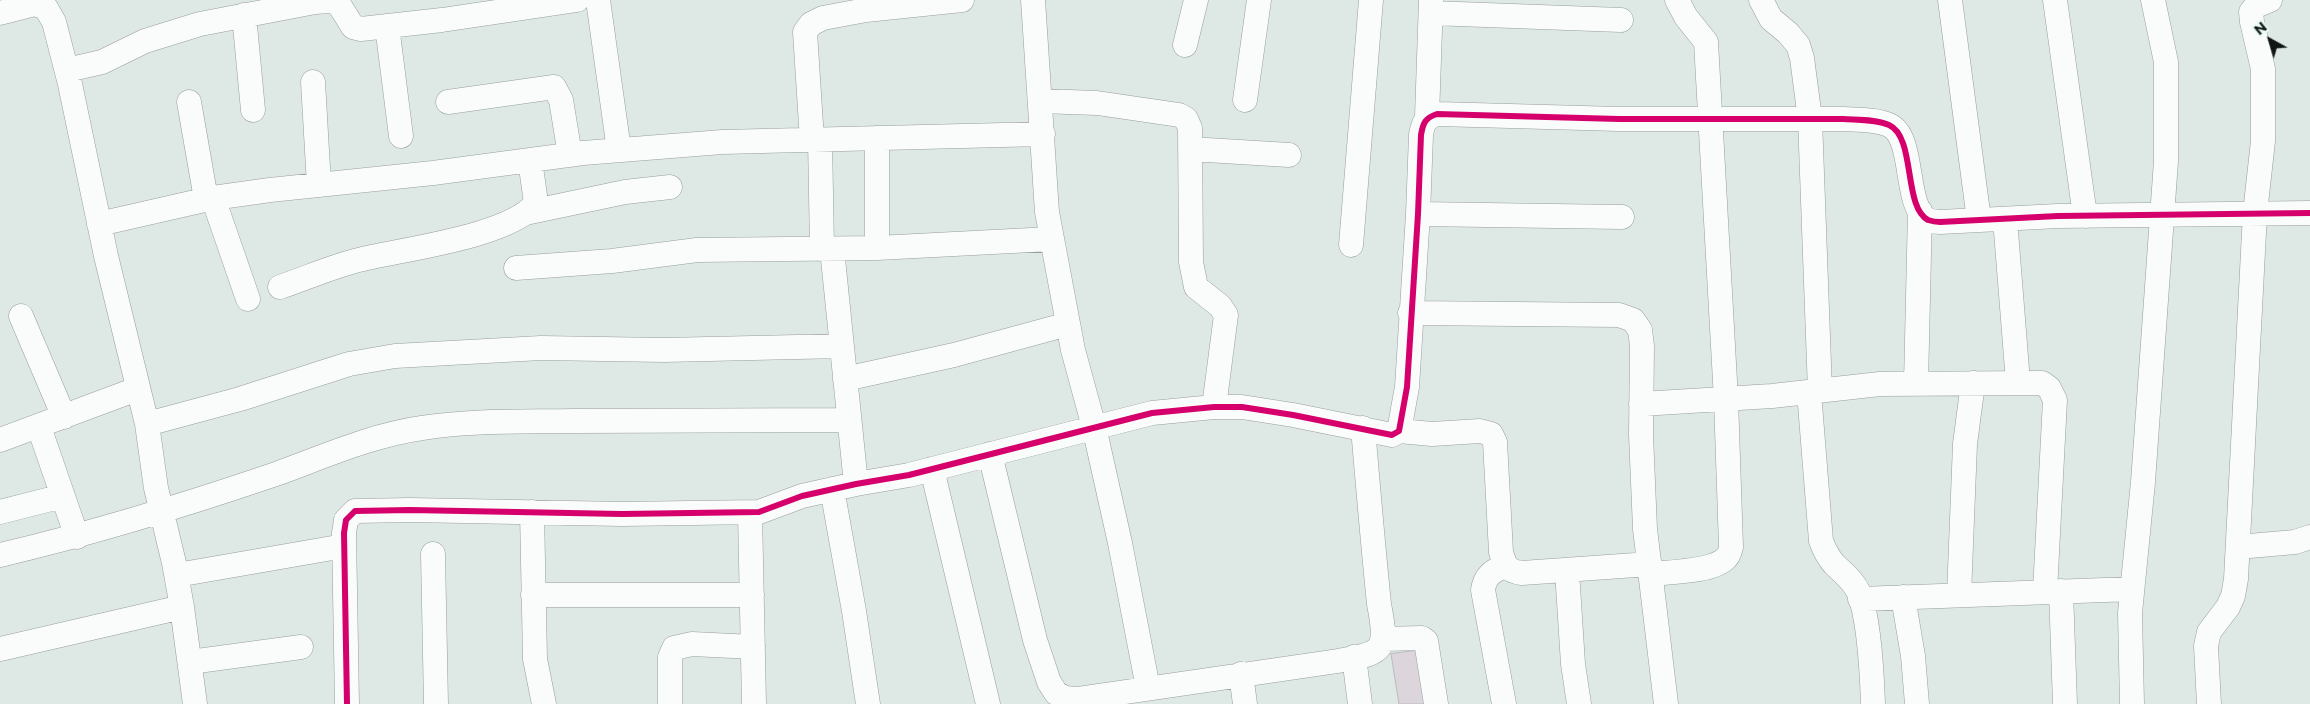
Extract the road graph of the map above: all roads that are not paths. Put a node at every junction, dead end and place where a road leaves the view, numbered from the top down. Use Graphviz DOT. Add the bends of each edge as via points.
graph roads {
  1 [pos="577,0"];
  2 [pos="598,0"];
  3 [pos="962,0"];
  4 [pos="1033,0"];
  5 [pos="1196,0"];
  6 [pos="1259,0"];
  7 [pos="1371,0"];
  8 [pos="1677,0"];
  9 [pos="1761,0"];
  10 [pos="1950,0"];
  11 [pos="2055,0"];
  12 [pos="2153,0"];
  13 [pos="2270,0"];
  14 [pos="38,2"];
  15 [pos="1431,6"];
  16 [pos="832,8"];
  17 [pos="0,13"];
  18 [pos="244,15"];
  19 [pos="1621,20"];
  20 [pos="387,26"];
  21 [pos="1185,45"];
  22 [pos="67,70"];
  23 [pos="313,82"];
  24 [pos="1245,100"];
  25 [pos="1040,101"];
  26 [pos="189,102"];
  27 [pos="448,102"];
  28 [pos="252,110"];
  29 [pos="1427,117"];
  30 [pos="1710,119"];
  31 [pos="1810,119"];
  32 [pos="1043,134"];
  33 [pos="401,136"];
  34 [pos="876,138"];
  35 [pos="816,140"];
  36 [pos="1190,149"];
  37 [pos="620,150"];
  38 [pos="570,154"];
  39 [pos="1289,155"];
  40 [pos="530,160"];
  41 [pos="319,185"];
  42 [pos="670,186"];
  43 [pos="209,199"];
  44 [pos="1920,211"];
  45 [pos="530,212"];
  46 [pos="2255,213"];
  47 [pos="2310,213"];
  48 [pos="1418,214"];
  49 [pos="2164,215"];
  50 [pos="2085,216"];
  51 [pos="1622,217"];
  52 [pos="2005,219"];
  53 [pos="1979,220"];
  54 [pos="99,224"];
  55 [pos="1051,239"];
  56 [pos="1351,245"];
  57 [pos="877,248"];
  58 [pos="827,249"];
  59 [pos="516,268"];
  60 [pos="280,287"];
  61 [pos="248,299"];
  62 [pos="1410,313"];
  63 [pos="21,316"];
  64 [pos="1068,324"];
  65 [pos="842,346"];
  66 [pos="845,379"];
  67 [pos="2018,382"];
  68 [pos="1973,383"];
  69 [pos="1916,384"];
  70 [pos="137,389"];
  71 [pos="1814,392"];
  72 [pos="1726,399"];
  73 [pos="1641,404"];
  74 [pos="1214,407"];
  75 [pos="64,417"];
  76 [pos="849,420"];
  77 [pos="147,424"];
  78 [pos="39,427"];
  79 [pos="1094,427"];
  80 [pos="1364,428"];
  81 [pos="1399,431"];
  82 [pos="0,440"];
  83 [pos="990,454"];
  84 [pos="932,469"];
  85 [pos="856,484"];
  86 [pos="832,489"];
  87 [pos="62,496"];
  88 [pos="162,511"];
  89 [pos="0,512"];
  90 [pos="532,512"];
  91 [pos="750,512"];
  92 [pos="77,537"];
  93 [pos="2310,537"];
  94 [pos="344,546"];
  95 [pos="2238,547"];
  96 [pos="433,554"];
  97 [pos="0,555"];
  98 [pos="1505,566"];
  99 [pos="1650,569"];
  100 [pos="1566,571"];
  101 [pos="177,575"];
  102 [pos="2132,589"];
  103 [pos="2053,591"];
  104 [pos="532,595"];
  105 [pos="752,595"];
  106 [pos="1959,595"];
  107 [pos="1903,597"];
  108 [pos="1860,599"];
  109 [pos="182,607"];
  110 [pos="1383,639"];
  111 [pos="302,647"];
  112 [pos="753,647"];
  113 [pos="0,649"];
  114 [pos="1354,657"];
  115 [pos="190,662"];
  116 [pos="1242,674"];
  117 [pos="1148,688"];
  118 [pos="1174,694"];
  119 [pos="1078,702"];
  120 [pos="195,704"];
  121 [pos="347,704"];
  122 [pos="436,704"];
  123 [pos="544,704"];
  124 [pos="670,704"];
  125 [pos="754,704"];
  126 [pos="868,704"];
  127 [pos="988,704"];
  128 [pos="1245,704"];
  129 [pos="1360,704"];
  130 [pos="1436,704"];
  131 [pos="1504,704"];
  132 [pos="1579,704"];
  133 [pos="1666,704"];
  134 [pos="1873,704"];
  135 [pos="1917,704"];
  136 [pos="2065,704"];
  137 [pos="2132,704"];
  138 [pos="2209,704"];
  1 -- 20 [label="street"];
  2 -- 37 [label="street"];
  3 -- 16 [label="street" via="866,10"];
  4 -- 25 [label="street"];
  5 -- 21 [label="street"];
  6 -- 24 [label="street"];
  7 -- 56 [label="street"];
  8 -- 30 [label="street" via="1706,42"];
  9 -- 31 [label="street" via="1771,19 1798,44"];
  10 -- 53 [label="street"];
  11 -- 50 [label="street"];
  12 -- 49 [label="street" via="2166,62 2168,92"];
  13 -- 46 [label="street" via="2251,12 2264,81 2263,141"];
  14 -- 17 [label="street"];
  14 -- 22 [label="street" via="54,22"];
  15 -- 19 [label="street"];
  15 -- 29 [label="street"];
  16 -- 35 [label="street" via="805,32"];
  18 -- 20 [label="street" via="329,1 338,3 353,27"];
  18 -- 22 [label="street" via="163,34 102,62"];
  18 -- 28 [label="street"];
  20 -- 33 [label="street"];
  22 -- 54 [label="street"];
  23 -- 41 [label="street"];
  25 -- 32 [label="street"];
  25 -- 36 [label="street" via="1097,103 1179,115 1186,119 1190,128"];
  26 -- 43 [label="street"];
  27 -- 38 [label="street" via="554,88 561,100"];
  29 -- 30 [label="street" via="1437,114"];
  29 -- 48 [label="street" via="1420,136"];
  30 -- 31 [label="street"];
  30 -- 72 [label="street"];
  31 -- 44 [label="street" via="1875,121 1891,126 1908,159 1913,196"];
  31 -- 71 [label="street"];
  32 -- 34 [label="street"];
  32 -- 55 [label="street" via="1046,212"];
  34 -- 35 [label="street"];
  34 -- 57 [label="street"];
  35 -- 37 [label="street" via="722,142"];
  35 -- 58 [label="street"];
  36 -- 39 [label="street"];
  36 -- 74 [label="street" via="1191,262 1196,287 1226,315"];
  37 -- 38 [label="street"];
  38 -- 40 [label="street"];
  40 -- 41 [label="street"];
  40 -- 45 [label="street" via="536,204"];
  41 -- 43 [label="street"];
  42 -- 45 [label="street"];
  43 -- 54 [label="street"];
  43 -- 61 [label="street"];
  44 -- 53 [label="street" via="1928,220 1940,222"];
  44 -- 69 [label="street"];
  45 -- 60 [label="street" via="494,228 404,252 362,259"];
  46 -- 47 [label="street"];
  46 -- 49 [label="street"];
  46 -- 95 [label="street"];
  48 -- 51 [label="street"];
  48 -- 62 [label="street"];
  49 -- 50 [label="street"];
  49 -- 102 [label="street"];
  50 -- 52 [label="street"];
  52 -- 53 [label="street"];
  52 -- 67 [label="street"];
  54 -- 70 [label="street"];
  55 -- 57 [label="street"];
  55 -- 64 [label="street"];
  57 -- 58 [label="street"];
  58 -- 59 [label="street" via="698,250"];
  58 -- 65 [label="street"];
  62 -- 73 [label="street" via="1601,314 1633,320 1640,330 1642,346"];
  62 -- 81 [label="street" via="1407,387"];
  63 -- 75 [label="street"];
  64 -- 66 [label="street" via="954,355"];
  64 -- 79 [label="street"];
  65 -- 66 [label="street"];
  65 -- 77 [label="street" via="673,350 541,348 395,356 349,364"];
  66 -- 76 [label="street"];
  67 -- 68 [label="street"];
  67 -- 103 [label="street" via="2042,383 2049,388 2054,400"];
  68 -- 69 [label="street"];
  68 -- 106 [label="street" via="1965,444"];
  69 -- 71 [label="street" via="1880,384"];
  70 -- 75 [label="street"];
  70 -- 77 [label="street"];
  71 -- 72 [label="street"];
  71 -- 108 [label="street" via="1820,541 1827,555 1851,580"];
  72 -- 73 [label="street"];
  72 -- 99 [label="street" via="1731,548 1728,557 1719,564 1703,568"];
  73 -- 99 [label="street" via="1645,529"];
  74 -- 79 [label="street" via="1152,413"];
  74 -- 80 [label="street" via="1242,407"];
  75 -- 78 [label="street"];
  76 -- 85 [label="street"];
  76 -- 88 [label="street" via="565,421 420,428"];
  77 -- 88 [label="street"];
  78 -- 82 [label="street"];
  78 -- 87 [label="street"];
  79 -- 83 [label="street"];
  79 -- 117 [label="street"];
  80 -- 81 [label="street" via="1392,435"];
  80 -- 110 [label="street"];
  81 -- 98 [label="street" via="1432,434 1480,431 1491,434 1495,442 1501,552"];
  83 -- 84 [label="street"];
  83 -- 119 [label="street" via="1035,640 1049,682 1056,693"];
  84 -- 85 [label="street"];
  84 -- 127 [label="street"];
  85 -- 86 [label="street"];
  86 -- 91 [label="street"];
  86 -- 126 [label="street"];
  87 -- 89 [label="street"];
  87 -- 92 [label="street"];
  88 -- 92 [label="street"];
  88 -- 101 [label="street"];
  90 -- 91 [label="street"];
  90 -- 94 [label="street" via="355,511 346,520"];
  90 -- 104 [label="street"];
  91 -- 105 [label="street"];
  92 -- 97 [label="street"];
  93 -- 95 [label="street" via="2295,542"];
  94 -- 101 [label="street"];
  94 -- 121 [label="street"];
  95 -- 138 [label="street" via="2233,596 2209,632 2206,646"];
  96 -- 122 [label="street"];
  98 -- 100 [label="street" via="1510,571 1522,573"];
  98 -- 131 [label="street" via="1485,579 1483,590"];
  99 -- 100 [label="street"];
  99 -- 133 [label="street"];
  100 -- 132 [label="street"];
  101 -- 109 [label="street"];
  102 -- 103 [label="street"];
  102 -- 137 [label="street"];
  103 -- 106 [label="street"];
  103 -- 136 [label="street"];
  104 -- 105 [label="street"];
  104 -- 123 [label="street" via="535,659"];
  105 -- 112 [label="street"];
  106 -- 107 [label="street"];
  107 -- 108 [label="street"];
  107 -- 135 [label="street"];
  108 -- 134 [label="street"];
  109 -- 113 [label="street"];
  109 -- 115 [label="street"];
  110 -- 114 [label="street" via="1379,647 1368,654"];
  110 -- 130 [label="street" via="1422,638 1426,641"];
  111 -- 115 [label="street"];
  112 -- 124 [label="street" via="692,644 674,648 670,657"];
  112 -- 125 [label="street"];
  114 -- 116 [label="street"];
  114 -- 129 [label="street"];
  115 -- 120 [label="street"];
  116 -- 118 [label="street"];
  116 -- 128 [label="street"];
  117 -- 118 [label="street"];
  117 -- 119 [label="street"];
}
